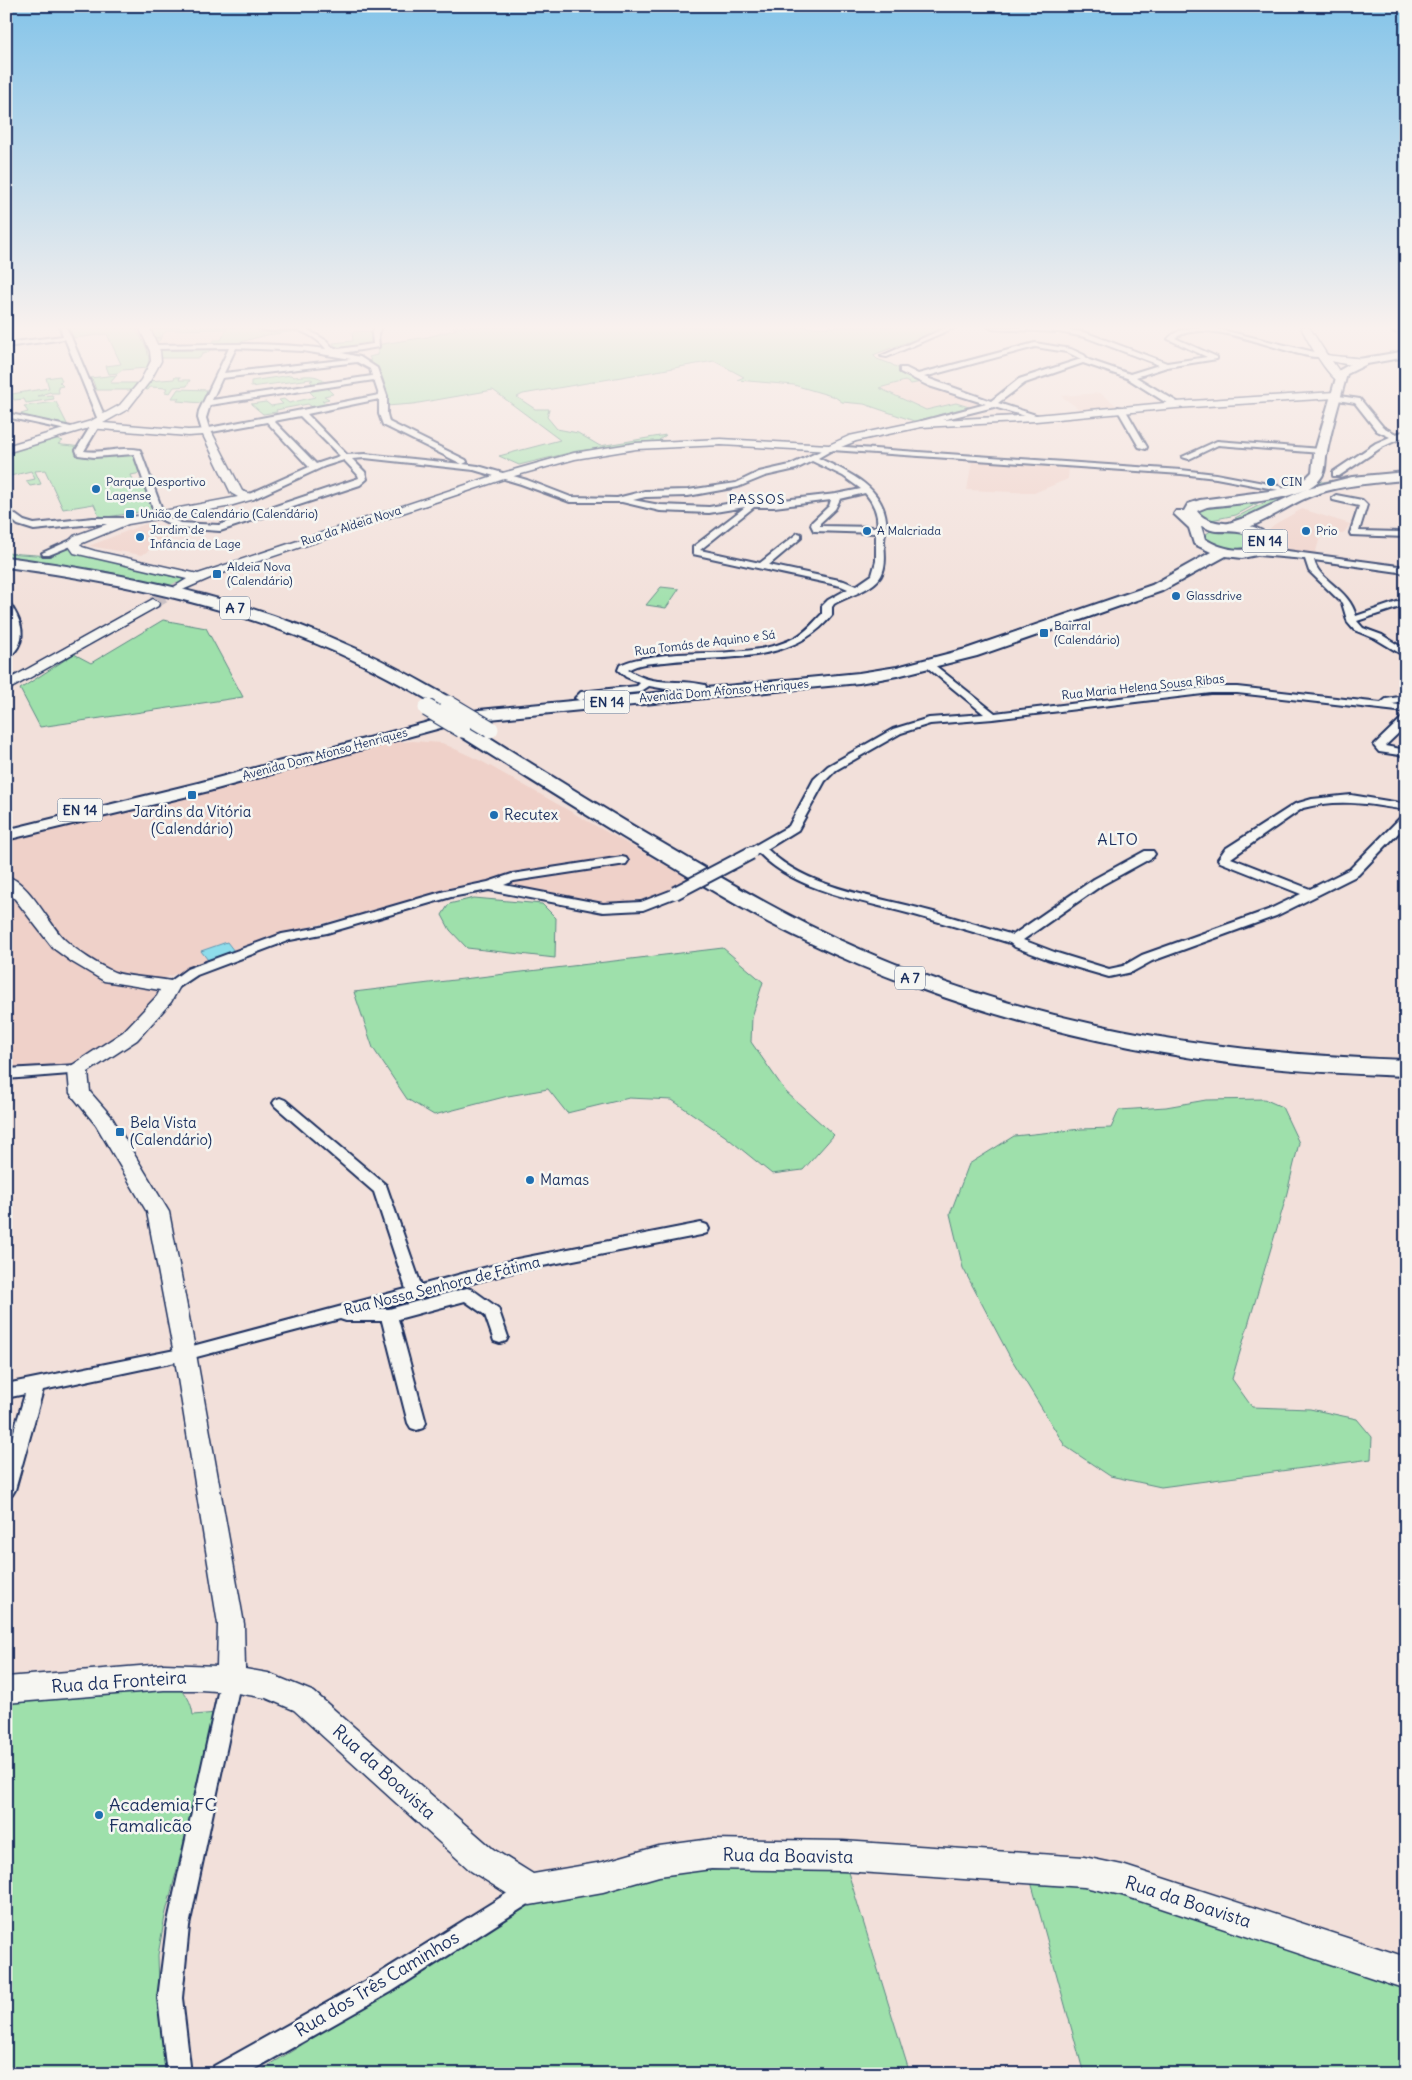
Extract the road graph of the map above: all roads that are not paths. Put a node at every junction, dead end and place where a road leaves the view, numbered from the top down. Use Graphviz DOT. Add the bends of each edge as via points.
graph roads {
  1 [pos="49,424"];
  2 [pos="85,424"];
  3 [pos="94,424"];
  4 [pos="125,424"];
  5 [pos="204,424"];
  6 [pos="246,424"];
  7 [pos="273,424"];
  8 [pos="313,424"];
  9 [pos="388,424"];
  10 [pos="921,424"];
  11 [pos="1129,424"];
  12 [pos="1328,424"];
  13 [pos="1376,424"];
  14 [pos="71,429"];
  15 [pos="206,431"];
  16 [pos="1406,432"];
  17 [pos="1395,436"];
  18 [pos="1143,447"];
  19 [pos="831,448"];
  20 [pos="6,450"];
  21 [pos="1320,453"];
  22 [pos="1186,457"];
  23 [pos="346,458"];
  24 [pos="813,458"];
  25 [pos="314,467"];
  26 [pos="475,468"];
  27 [pos="1336,474"];
  28 [pos="503,476"];
  29 [pos="1406,476"];
  30 [pos="1241,480"];
  31 [pos="1387,480"];
  32 [pos="1406,481"];
  33 [pos="866,490"];
  34 [pos="1273,491"];
  35 [pos="250,497"];
  36 [pos="836,497"];
  37 [pos="1336,498"];
  38 [pos="623,500"];
  39 [pos="748,504"];
  40 [pos="6,510"];
  41 [pos="159,514"];
  42 [pos="125,521"];
  43 [pos="1226,527"];
  44 [pos="882,530"];
  45 [pos="798,536"];
  46 [pos="1405,536"];
  47 [pos="1263,538"];
  48 [pos="1200,539"];
  49 [pos="73,542"];
  50 [pos="1224,552"];
  51 [pos="1250,552"];
  52 [pos="46,553"];
  53 [pos="1295,555"];
  54 [pos="1309,556"];
  55 [pos="6,562"];
  56 [pos="761,567"];
  57 [pos="1406,570"];
  58 [pos="6,571"];
  59 [pos="198,578"];
  60 [pos="180,587"];
  61 [pos="855,588"];
  62 [pos="1406,602"];
  63 [pos="153,603"];
  64 [pos="6,604"];
  65 [pos="1352,620"];
  66 [pos="8,650"];
  67 [pos="1406,654"];
  68 [pos="932,666"];
  69 [pos="648,681"];
  70 [pos="6,687"];
  71 [pos="701,687"];
  72 [pos="580,698"];
  73 [pos="1406,699"];
  74 [pos="1384,706"];
  75 [pos="1406,709"];
  76 [pos="993,716"];
  77 [pos="1406,718"];
  78 [pos="479,731"];
  79 [pos="1406,753"];
  80 [pos="1406,807"];
  81 [pos="1406,818"];
  82 [pos="6,829"];
  83 [pos="6,835"];
  84 [pos="756,851"];
  85 [pos="1149,854"];
  86 [pos="622,861"];
  87 [pos="6,881"];
  88 [pos="489,886"];
  89 [pos="1311,894"];
  90 [pos="1015,940"];
  91 [pos="171,986"];
  92 [pos="1406,1053"];
  93 [pos="1406,1068"];
  94 [pos="78,1070"];
  95 [pos="6,1074"];
  96 [pos="280,1104"];
  97 [pos="701,1229"];
  98 [pos="415,1292"];
  99 [pos="327,1315"];
  100 [pos="389,1315"];
  101 [pos="500,1337"];
  102 [pos="186,1354"];
  103 [pos="36,1386"];
  104 [pos="6,1391"];
  105 [pos="417,1423"];
  106 [pos="6,1490"];
  107 [pos="231,1679"];
  108 [pos="6,1690"];
  109 [pos="530,1890"];
  110 [pos="1406,1973"];
  111 [pos="180,2074"];
  112 [pos="222,2074"];
  1 -- 14 [label="street"];
  2 -- 14 [label="street"];
  3 -- 41 [label="street" via="81,453 137,452"];
  4 -- 15 [label="street" via="188,433"];
  5 -- 15 [label="street"];
  6 -- 15 [label="street"];
  7 -- 25 [label="street"];
  8 -- 23 [label="street"];
  9 -- 26 [label="street"];
  10 -- 19 [label="street" via="854,438"];
  11 -- 18 [label="street"];
  12 -- 21 [label="main road, Avenida Dom Afonso Henriques"];
  13 -- 17 [label="street"];
  14 -- 20 [label="street"];
  15 -- 35 [label="street" via="237,493"];
  16 -- 17 [label="street"];
  17 -- 27 [label="street"];
  19 -- 24 [label="street"];
  19 -- 28 [label="street, Rua da Aldeia Nova" via="737,442 658,444 582,454"];
  19 -- 30 [label="street" via="1172,472"];
  21 -- 22 [label="street" via="1217,443"];
  21 -- 34 [label="main road, Avenida Dom Afonso Henriques" via="1318,472 1311,481 1296,489"];
  23 -- 25 [label="street"];
  23 -- 26 [label="street" via="380,457"];
  23 -- 41 [label="street" via="363,475 361,481 223,528 178,525 162,519"];
  24 -- 33 [label="street, Rua Tomás de Aquino e Sá" via="853,478"];
  24 -- 38 [label="street" via="793,467 688,493 645,494"];
  25 -- 35 [label="street"];
  26 -- 28 [label="street"];
  28 -- 38 [label="street" via="570,499"];
  28 -- 59 [label="street, Rua da Aldeia Nova"];
  29 -- 31 [label="highway, EN 14"];
  30 -- 34 [label="street"];
  30 -- 34 [label="street"];
  31 -- 32 [label="highway, EN 14"];
  31 -- 43 [label="highway, EN 14" via="1331,486 1310,492 1245,523"];
  31 -- 47 [label="highway, EN 14" via="1302,502 1264,524 1261,529"];
  33 -- 36 [label="street"];
  33 -- 44 [label="street, Rua Tomás de Aquino e Sá" via="876,501 883,522"];
  34 -- 43 [label="main road, Avenida Dom Afonso Henriques" via="1205,503 1190,511 1197,520"];
  34 -- 48 [label="main road, Avenida Dom Afonso Henriques" via="1204,499 1184,505 1180,514 1195,527"];
  35 -- 41 [label="street"];
  36 -- 39 [label="street"];
  36 -- 44 [label="street" via="836,502 816,522 817,528"];
  37 -- 46 [label="street" via="1363,505 1354,533"];
  38 -- 39 [label="street" via="697,510"];
  39 -- 56 [label="street" via="750,507 696,552"];
  40 -- 42 [label="street" via="21,523 34,527"];
  41 -- 42 [label="street"];
  42 -- 49 [label="street"];
  43 -- 47 [label="main road, Avenida Dom Afonso Henriques / EN 14" via="1252,531"];
  43 -- 48 [label="main road, EN 14" via="1206,529"];
  44 -- 61 [label="street, Rua Tomás de Aquino e Sá" via="877,576"];
  45 -- 56 [label="street"];
  47 -- 51 [label="main road, EN 14" via="1262,548"];
  47 -- 53 [label="street" via="1274,548"];
  48 -- 50 [label="main road, Avenida Dom Afonso Henriques / EN 14"];
  48 -- 71 [label="main road, Avenida Dom Afonso Henriques / EN 14" via="1197,555 1153,582 931,657 876,670"];
  49 -- 52 [label="street"];
  49 -- 59 [label="street" via="78,550"];
  50 -- 51 [label="main road, Avenida Dom Afonso Henriques / EN 14"];
  50 -- 83 [label="main road, Avenida Dom Afonso Henriques / EN 14" via="1205,559 1157,588 955,657 899,672 479,715"];
  51 -- 53 [label="street"];
  53 -- 54 [label="street"];
  54 -- 57 [label="street"];
  54 -- 65 [label="street" via="1312,570 1347,604"];
  55 -- 78 [label="highway, A 7, bridge" via="127,581 247,612 344,649 448,704"];
  56 -- 61 [label="street"];
  58 -- 78 [label="highway, A 7, bridge" via="151,596 231,618 333,658 427,708"];
  59 -- 60 [label="street, Rua da Aldeia Nova"];
  61 -- 69 [label="street, Rua Tomás de Aquino e Sá" via="831,602 827,606 827,615 808,633 791,643 747,651 678,656 624,668 627,675"];
  62 -- 65 [label="street"];
  63 -- 70 [label="street"];
  64 -- 66 [label="street" via="19,632"];
  65 -- 67 [label="street" via="1357,629 1381,638"];
  68 -- 76 [label="street"];
  69 -- 71 [label="street, Rua Tomás de Aquino e Sá" via="667,686 690,684"];
  69 -- 72 [label="street" via="640,689 585,694"];
  71 -- 72 [label="main road, Avenida Dom Afonso Henriques / EN 14"];
  72 -- 82 [label="main road, Avenida Dom Afonso Henriques / EN 14" via="438,717"];
  73 -- 74 [label="street" via="1390,701"];
  74 -- 75 [label="street, Rua Maria Helena Sousa Ribas"];
  74 -- 76 [label="street, Rua Maria Helena Sousa Ribas" via="1211,690"];
  74 -- 77 [label="street"];
  76 -- 84 [label="street, Rua Maria Helena Sousa Ribas" via="929,721 897,731 832,768 820,779 794,828"];
  77 -- 79 [label="street" via="1379,746 1383,750"];
  78 -- 92 [label="highway, A 7" via="768,896 855,940 940,973 1051,1006 1178,1033 1291,1047"];
  78 -- 93 [label="highway, A 7" via="756,907 848,952 924,983 1051,1021 1162,1045 1306,1063"];
  80 -- 89 [label="street" via="1351,798 1316,800 1299,806 1228,852 1224,859"];
  81 -- 89 [label="street" via="1354,872"];
  84 -- 88 [label="street, Rua Maria Helena Sousa Ribas, bridge" via="643,906 603,908"];
  84 -- 90 [label="street" via="786,870 832,888"];
  85 -- 90 [label="street" via="1098,882"];
  86 -- 88 [label="street" via="512,878"];
  87 -- 91 [label="street" via="59,944 78,958 110,977"];
  88 -- 91 [label="street" via="449,894 323,930 287,936 192,972"];
  89 -- 90 [label="street" via="1272,913 1109,974"];
  91 -- 94 [label="street" via="165,998 130,1036"];
  94 -- 95 [label="street"];
  94 -- 102 [label="street" via="80,1093 104,1121 158,1212"];
  96 -- 98 [label="street" via="381,1189"];
  97 -- 98 [label="street, Rua Nossa Senhora de Fátima" via="516,1265"];
  98 -- 99 [label="street, Rua Nossa Senhora de Fátima"];
  99 -- 100 [label="street"];
  99 -- 102 [label="street, Rua Nossa Senhora de Fátima"];
  100 -- 101 [label="street" via="467,1294 492,1312"];
  100 -- 105 [label="street"];
  102 -- 103 [label="street, Rua Nossa Senhora de Fátima"];
  102 -- 107 [label="street" via="231,1624"];
  103 -- 104 [label="street, Rua Nossa Senhora de Fátima"];
  103 -- 106 [label="street"];
  107 -- 108 [label="street, Rua da Fronteira" via="164,1677"];
  107 -- 109 [label="street, Rua da Boavista" via="268,1686 304,1701 482,1860"];
  107 -- 111 [label="street" via="178,1926 170,1998"];
  109 -- 110 [label="street, Rua da Boavista" via="603,1877 659,1860 711,1854 843,1856 1046,1868 1122,1880"];
  109 -- 112 [label="street, Rua dos Três Caminhos" via="382,1984"];
}
